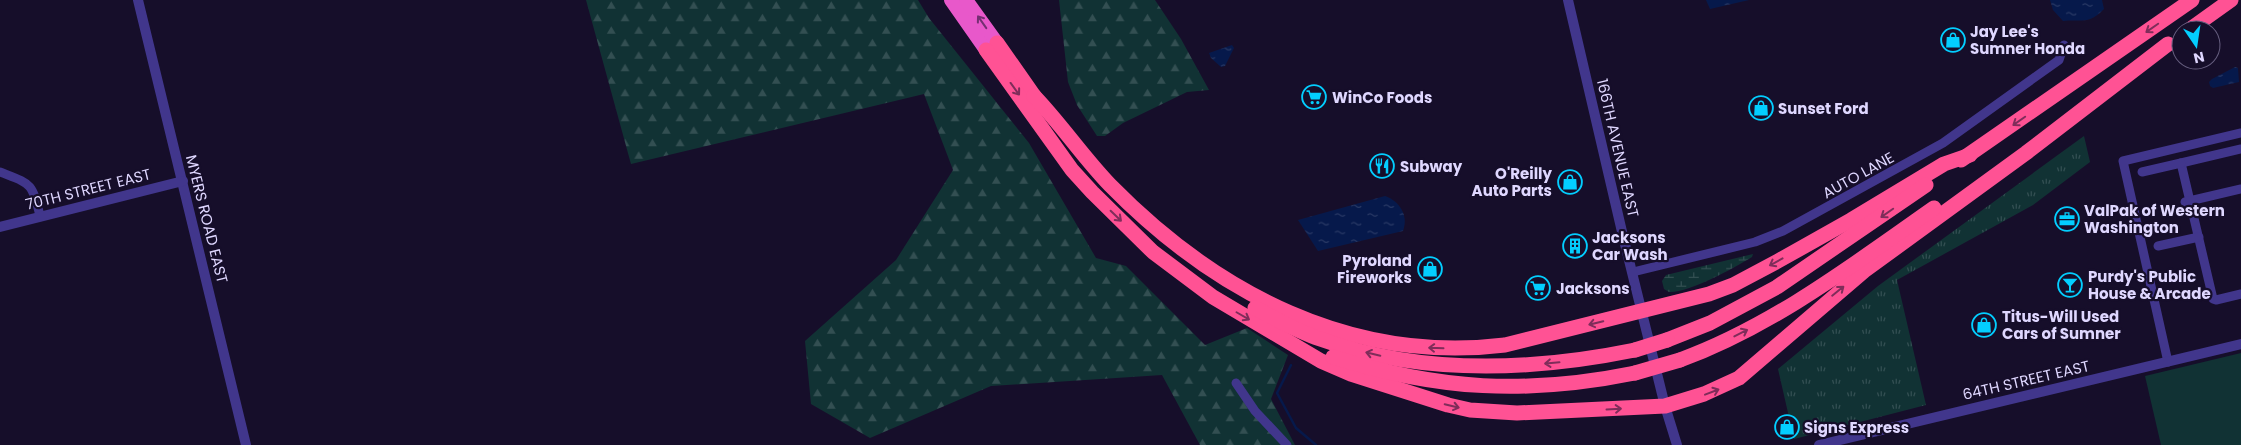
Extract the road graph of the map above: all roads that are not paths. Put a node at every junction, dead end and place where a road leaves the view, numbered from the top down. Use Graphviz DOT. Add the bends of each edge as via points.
graph roads {
  1 [pos="138,0"];
  2 [pos="951,0"];
  3 [pos="966,0"];
  4 [pos="1568,0"];
  5 [pos="2192,0"];
  6 [pos="2232,0"];
  7 [pos="2203,20"];
  8 [pos="2171,42"];
  9 [pos="2168,44"];
  10 [pos="2064,45"];
  11 [pos="992,46"];
  12 [pos="1034,96"];
  13 [pos="2241,133"];
  14 [pos="2241,149"];
  15 [pos="1970,155"];
  16 [pos="2181,163"];
  17 [pos="0,172"];
  18 [pos="2142,172"];
  19 [pos="183,181"];
  20 [pos="2241,188"];
  21 [pos="2187,202"];
  22 [pos="40,216"];
  23 [pos="0,227"];
  24 [pos="2199,237"];
  25 [pos="2158,246"];
  26 [pos="1633,272"];
  27 [pos="2241,294"];
  28 [pos="1643,311"];
  29 [pos="1278,336"];
  30 [pos="2241,344"];
  31 [pos="2168,362"];
  32 [pos="1236,383"];
  33 [pos="1665,406"];
  34 [pos="246,445"];
  35 [pos="1287,445"];
  36 [pos="1677,445"];
  37 [pos="1819,445"];
  1 -- 19 [label="street, MYERS ROAD EAST"];
  2 -- 11 [label="highway"];
  11 -- 3 [label="highway, one-way"];
  4 -- 26 [label="street, 166TH AVENUE EAST"];
  5 -- 15 [label="highway, one-way"];
  6 -- 7 [label="highway"];
  8 -- 9 [label="highway"];
  29 -- 9 [label="highway, one-way, bridge" via="1348,362 1424,381 1462,386 1549,386 1635,374 1680,360 1762,322 1830,280"];
  33 -- 9 [label="highway, one-way" via="1704,394 1739,378 1864,271"];
  10 -- 26 [label="street, AUTO LANE" via="2059,60 1958,134 1784,232"];
  11 -- 12 [label="highway"];
  11 -- 29 [label="highway, one-way" via="1072,170 1114,214 1153,252 1193,284"];
  15 -- 12 [label="highway, one-way, bridge" via="1777,287 1710,323 1634,350 1578,360 1465,365 1400,359 1319,339 1277,320 1208,280 1141,225 1097,180"];
  28 -- 12 [label="highway, one-way" via="1505,345 1474,349 1394,344 1304,320 1250,295 1167,237 1109,183"];
  13 -- 31 [label="street" via="2123,161"];
  14 -- 16 [label="street"];
  15 -- 28 [label="highway, one-way" via="1944,164 1734,285"];
  16 -- 18 [label="street"];
  16 -- 21 [label="street"];
  17 -- 22 [label="street" via="27,183"];
  19 -- 22 [label="street, 70TH STREET EAST"];
  19 -- 34 [label="street, MYERS ROAD EAST"];
  20 -- 21 [label="street"];
  21 -- 24 [label="street"];
  22 -- 23 [label="street, 70TH STREET EAST"];
  24 -- 25 [label="street"];
  24 -- 27 [label="street" via="2213,298"];
  26 -- 28 [label="street, 166TH AVENUE EAST"];
  28 -- 33 [label="street, 166TH AVENUE EAST"];
  29 -- 33 [label="highway, one-way" via="1351,374 1470,410 1517,413"];
  30 -- 31 [label="street, 64TH STREET EAST"];
  31 -- 37 [label="street, 64TH STREET EAST"];
  32 -- 35 [label="street" via="1255,412"];
  33 -- 36 [label="street, 166TH AVENUE EAST"];
}
